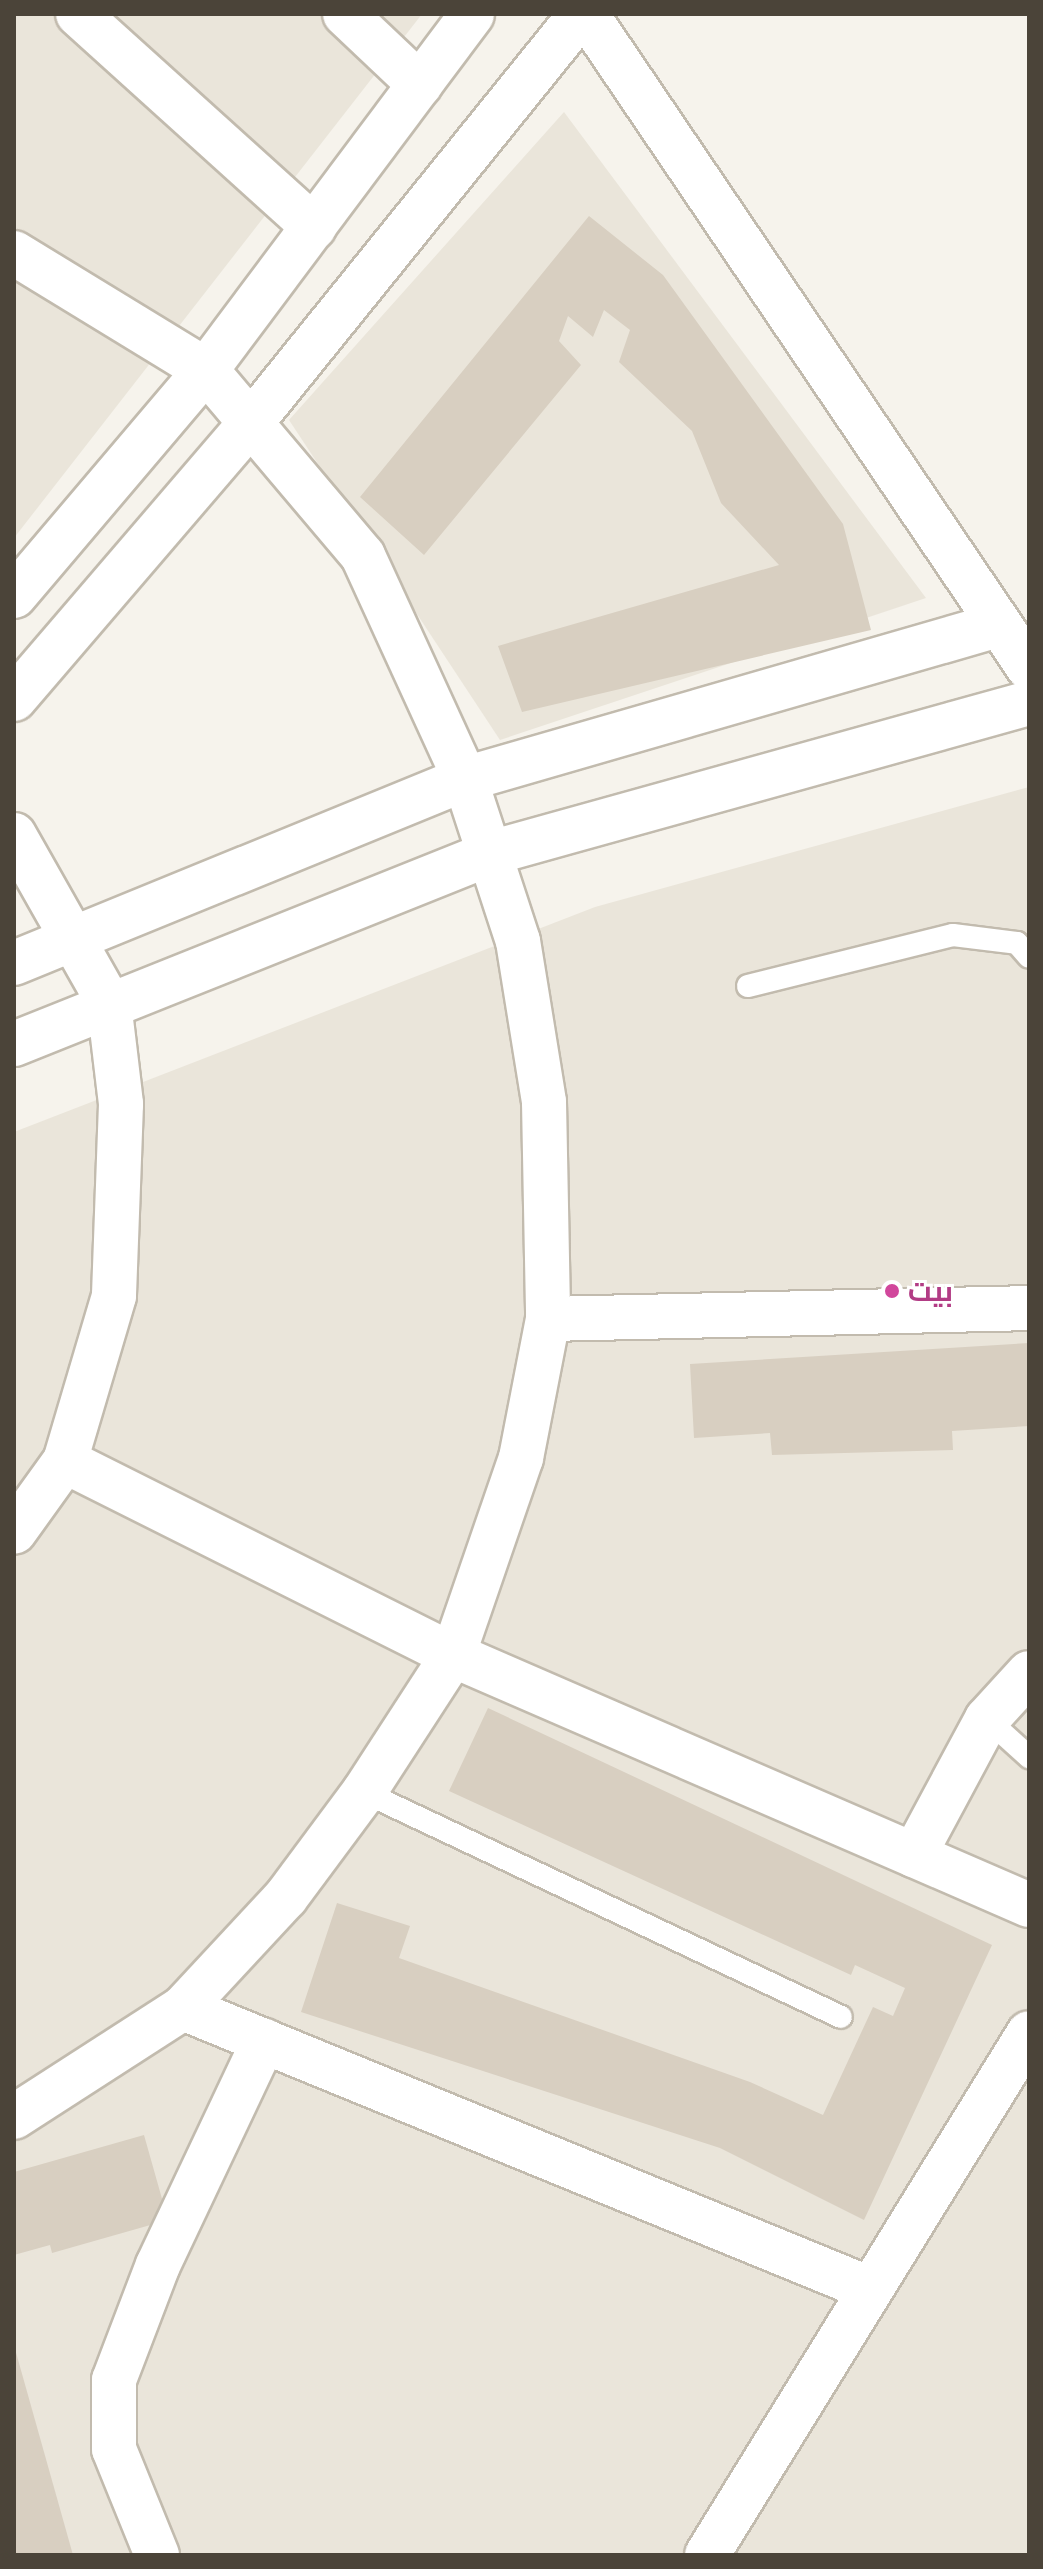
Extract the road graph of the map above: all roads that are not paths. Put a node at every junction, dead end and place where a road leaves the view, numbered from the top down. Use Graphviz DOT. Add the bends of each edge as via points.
graph roads {
  1 [pos="78,14"];
  2 [pos="345,14"];
  3 [pos="472,14"];
  4 [pos="584,14"];
  5 [pos="420,85"];
  6 [pos="314,227"];
  7 [pos="14,253"];
  8 [pos="206,370"];
  9 [pos="254,419"];
  10 [pos="14,596"];
  11 [pos="998,625"];
  12 [pos="1029,668"];
  13 [pos="14,699"];
  14 [pos="1029,703"];
  15 [pos="465,779"];
  16 [pos="14,835"];
  17 [pos="494,852"];
  18 [pos="76,936"];
  19 [pos="1029,957"];
  20 [pos="14,963"];
  21 [pos="748,986"];
  22 [pos="109,1003"];
  23 [pos="14,1044"];
  24 [pos="1029,1308"];
  25 [pos="548,1319"];
  26 [pos="65,1461"];
  27 [pos="14,1532"];
  28 [pos="453,1655"];
  29 [pos="1029,1673"];
  30 [pos="987,1719"];
  31 [pos="1029,1757"];
  32 [pos="364,1792"];
  33 [pos="914,1855"];
  34 [pos="1029,1905"];
  35 [pos="183,2008"];
  36 [pos="841,2017"];
  37 [pos="1029,2033"];
  38 [pos="264,2041"];
  39 [pos="14,2117"];
  40 [pos="870,2289"];
  41 [pos="157,2555"];
  42 [pos="707,2555"];
  1 -- 6 [label="street"];
  2 -- 5 [label="street"];
  3 -- 5 [label="street"];
  4 -- 9 [label="street"];
  4 -- 11 [label="street"];
  5 -- 6 [label="street"];
  6 -- 8 [label="street"];
  7 -- 8 [label="street"];
  8 -- 9 [label="street"];
  8 -- 10 [label="street"];
  9 -- 13 [label="street"];
  9 -- 15 [label="street" via="363,556"];
  11 -- 12 [label="street"];
  11 -- 15 [label="street"];
  14 -- 17 [label="street"];
  15 -- 17 [label="street"];
  15 -- 18 [label="street"];
  16 -- 18 [label="street"];
  17 -- 22 [label="street"];
  17 -- 25 [label="street" via="518,941 544,1102"];
  18 -- 20 [label="street"];
  18 -- 22 [label="street"];
  19 -- 21 [label="lane" via="1017,943 953,935"];
  22 -- 23 [label="street"];
  22 -- 26 [label="street" via="121,1104 114,1296"];
  24 -- 25 [label="street"];
  25 -- 28 [label="street" via="521,1458"];
  26 -- 27 [label="street"];
  26 -- 28 [label="street"];
  28 -- 32 [label="street"];
  28 -- 33 [label="street"];
  29 -- 30 [label="street"];
  30 -- 31 [label="lane"];
  30 -- 33 [label="street"];
  32 -- 35 [label="street" via="286,1897"];
  32 -- 36 [label="lane"];
  33 -- 34 [label="street"];
  35 -- 38 [label="street"];
  35 -- 39 [label="street"];
  37 -- 40 [label="street"];
  38 -- 40 [label="street"];
  38 -- 41 [label="street" via="158,2265 114,2380 114,2449"];
  40 -- 42 [label="street"];
}
